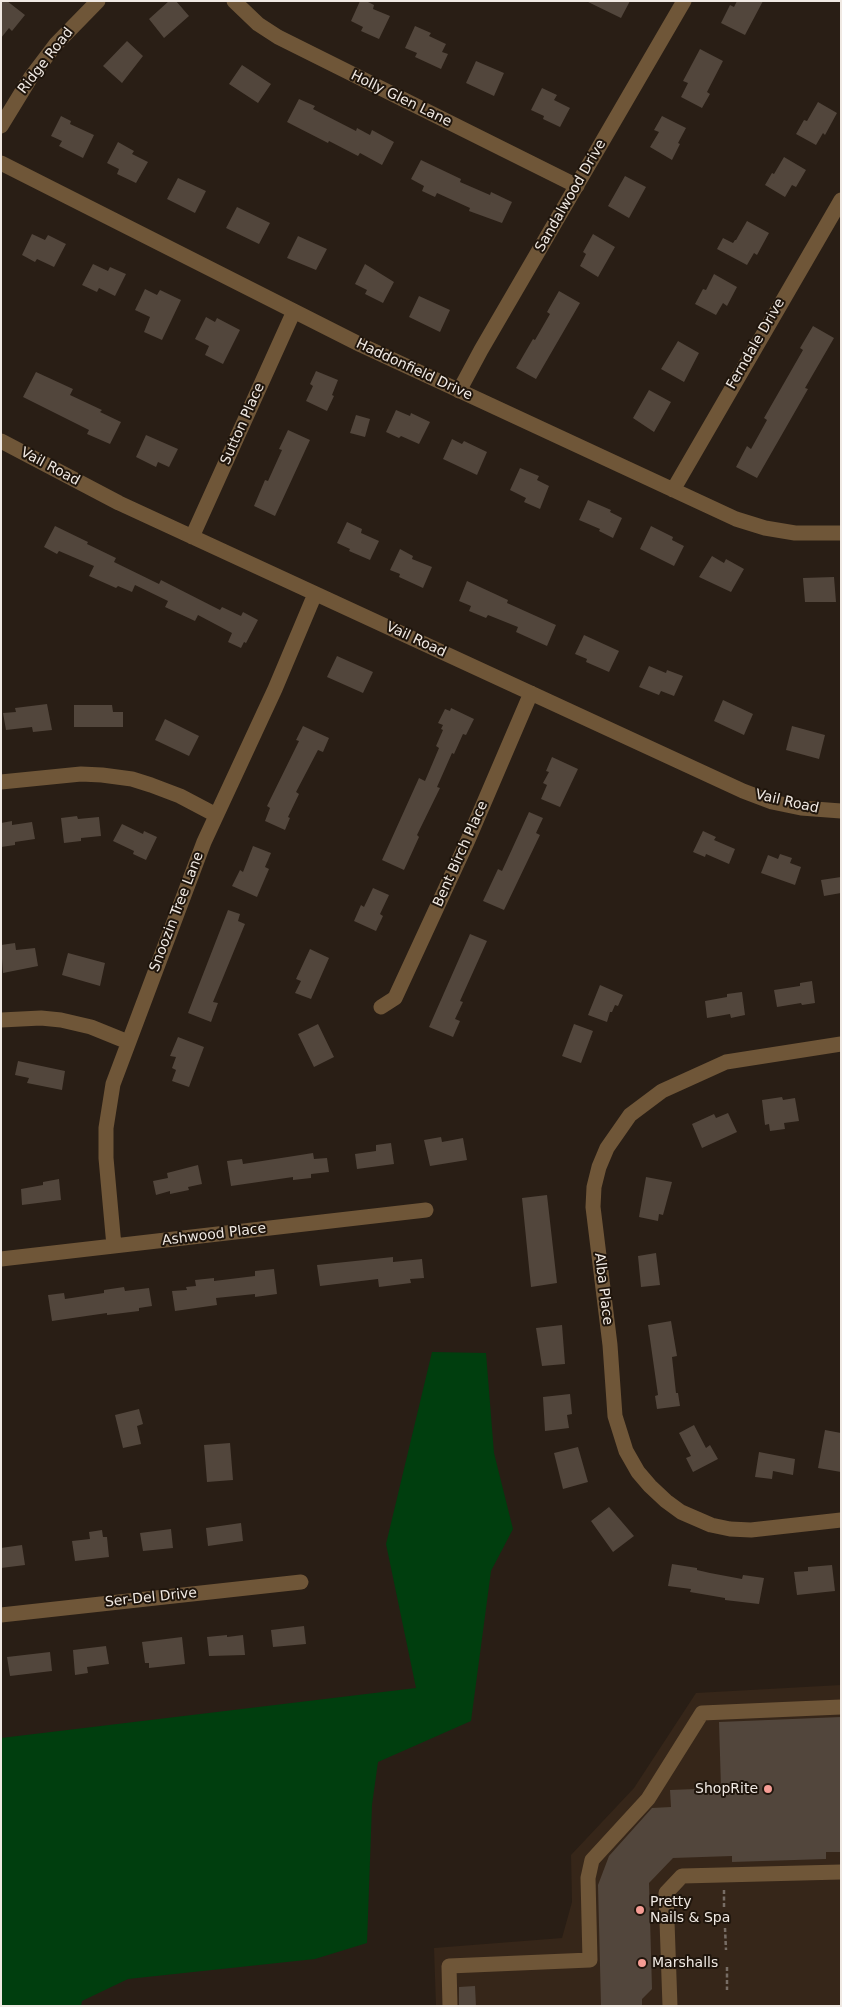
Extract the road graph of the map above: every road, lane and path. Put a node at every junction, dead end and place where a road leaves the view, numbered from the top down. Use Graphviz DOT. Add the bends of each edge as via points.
graph roads {
  1 [pos="98,1"];
  2 [pos="234,1"];
  3 [pos="684,1"];
  4 [pos="1,126"];
  5 [pos="1,163"];
  6 [pos="577,186"];
  7 [pos="841,200"];
  8 [pos="294,311"];
  9 [pos="459,391"];
  10 [pos="1,441"];
  11 [pos="673,490"];
  12 [pos="841,533"];
  13 [pos="192,537"];
  14 [pos="315,594"];
  15 [pos="531,693"];
  16 [pos="1,782"];
  17 [pos="841,811"];
  18 [pos="216,815"];
  19 [pos="380,1007"];
  20 [pos="1,1020"];
  21 [pos="128,1042"];
  22 [pos="841,1044"];
  23 [pos="426,1210"];
  24 [pos="114,1246"];
  25 [pos="1,1259"];
  26 [pos="841,1520"];
  27 [pos="301,1582"];
  28 [pos="1,1615"];
  29 [pos="841,1707"];
  30 [pos="841,1872"];
  31 [pos="723,1886"];
  32 [pos="724,1909"];
  33 [pos="725,1928"];
  34 [pos="726,1950"];
  35 [pos="726,1967"];
  36 [pos="728,1990"];
  37 [pos="450,2006"];
  38 [pos="670,2006"];
  1 -- 4 [label="street, Ridge Road" via="51,51"];
  2 -- 6 [label="street, Holly Glen Lane" via="258,24 278,37"];
  3 -- 6 [label="street, Sandalwood Drive"];
  5 -- 8 [label="street, Haddonfield Drive"];
  6 -- 9 [label="street, Sandalwood Drive"];
  7 -- 11 [label="street, Ferndale Drive"];
  8 -- 9 [label="street, Haddonfield Drive"];
  8 -- 13 [label="street, Sutton Place"];
  9 -- 11 [label="street, Haddonfield Drive"];
  10 -- 13 [label="street, Vail Road"];
  11 -- 12 [label="street, Haddonfield Drive" via="736,519 765,528 795,533"];
  13 -- 14 [label="street, Vail Road"];
  14 -- 15 [label="street, Vail Road"];
  14 -- 18 [label="street, Snoozin Tree Lane"];
  15 -- 17 [label="street, Vail Road" via="743,791 801,808"];
  15 -- 19 [label="street, Bent Birch Place" via="395,998"];
  16 -- 18 [label="street" via="81,774 132,779 180,796"];
  18 -- 21 [label="street, Snoozin Tree Lane"];
  20 -- 21 [label="street" via="61,1020 91,1027"];
  21 -- 24 [label="street, Snoozin Tree Lane" via="113,1084 106,1128"];
  22 -- 26 [label="street, Alba Place" via="726,1062 662,1090 630,1116 606,1148 596,1180 593,1207 615,1416 626,1451 638,1472 681,1512 711,1525 751,1530"];
  23 -- 24 [label="street, Ashwood Place"];
  24 -- 25 [label="street, Ashwood Place"];
  27 -- 28 [label="street, Ser-Del Drive"];
  29 -- 37 [label="street" via="702,1713 648,1799 592,1860 588,1878 590,1960 448,1966"];
  30 -- 38 [label="street" via="682,1876 666,1893"];
  31 -- 32 [label="path"];
  33 -- 34 [label="path"];
  35 -- 36 [label="path"];
}
